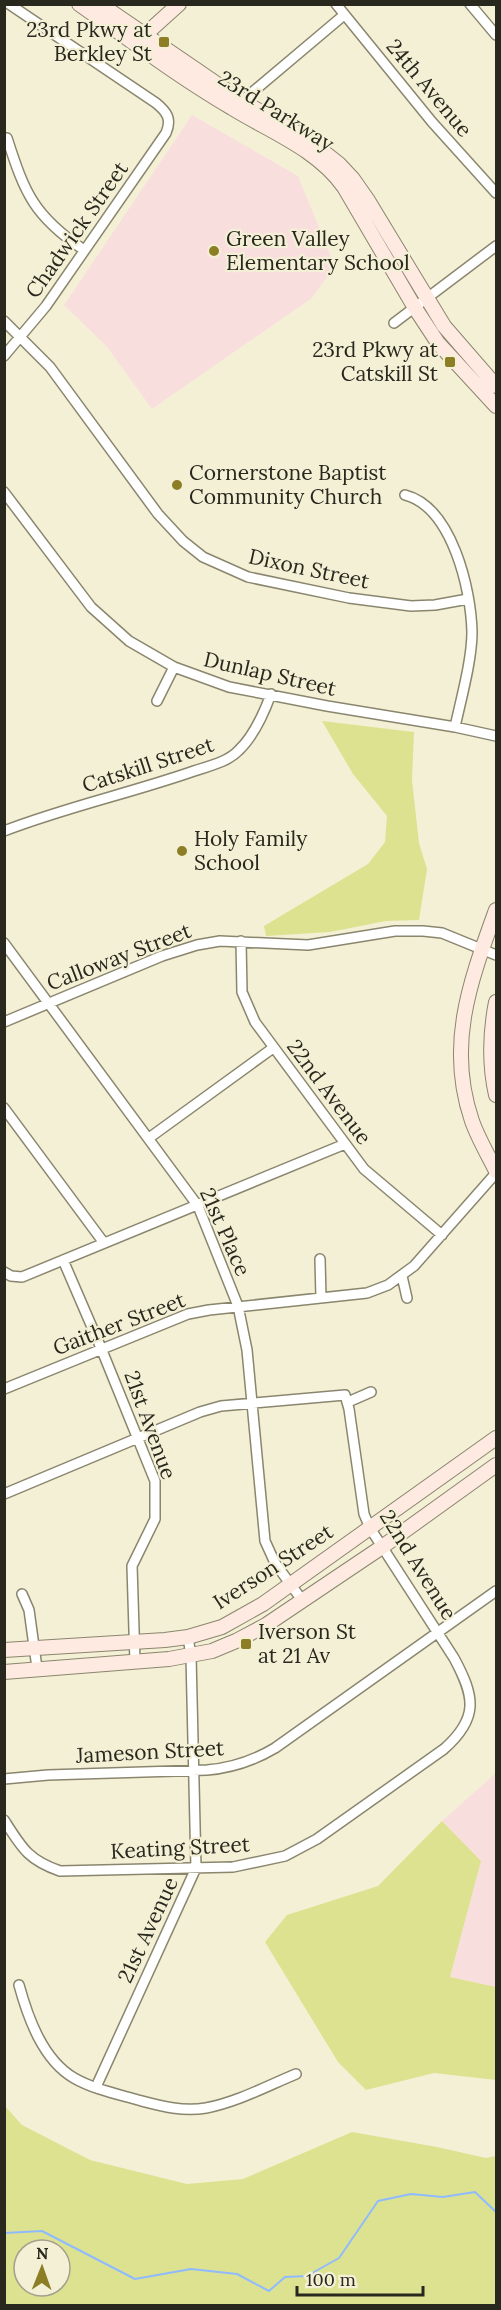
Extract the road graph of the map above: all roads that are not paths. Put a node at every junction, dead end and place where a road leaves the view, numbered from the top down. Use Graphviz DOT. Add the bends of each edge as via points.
graph roads {
  1 [pos="9,4"];
  2 [pos="79,4"];
  3 [pos="100,4"];
  4 [pos="179,4"];
  5 [pos="336,4"];
  6 [pos="470,4"];
  7 [pos="344,15"];
  8 [pos="496,35"];
  9 [pos="140,39"];
  10 [pos="238,105"];
  11 [pos="7,138"];
  12 [pos="496,193"];
  13 [pos="496,246"];
  14 [pos="84,250"];
  15 [pos="426,299"];
  16 [pos="415,308"];
  17 [pos="4,321"];
  18 [pos="394,323"];
  19 [pos="22,337"];
  20 [pos="4,356"];
  21 [pos="496,386"];
  22 [pos="496,406"];
  23 [pos="4,492"];
  24 [pos="405,495"];
  25 [pos="468,599"];
  26 [pos="174,667"];
  27 [pos="271,694"];
  28 [pos="157,701"];
  29 [pos="455,727"];
  30 [pos="496,736"];
  31 [pos="4,831"];
  32 [pos="496,910"];
  33 [pos="242,941"];
  34 [pos="4,943"];
  35 [pos="482,950"];
  36 [pos="496,955"];
  37 [pos="496,1002"];
  38 [pos="48,1004"];
  39 [pos="4,1022"];
  40 [pos="273,1048"];
  41 [pos="496,1095"];
  42 [pos="4,1108"];
  43 [pos="149,1138"];
  44 [pos="345,1144"];
  45 [pos="496,1172"];
  46 [pos="198,1206"];
  47 [pos="442,1234"];
  48 [pos="104,1243"];
  49 [pos="320,1259"];
  50 [pos="63,1260"];
  51 [pos="4,1272"];
  52 [pos="402,1276"];
  53 [pos="321,1298"];
  54 [pos="407,1298"];
  55 [pos="238,1306"];
  56 [pos="101,1348"];
  57 [pos="4,1389"];
  58 [pos="371,1392"];
  59 [pos="346,1399"];
  60 [pos="253,1402"];
  61 [pos="496,1438"];
  62 [pos="139,1439"];
  63 [pos="496,1466"];
  64 [pos="4,1494"];
  65 [pos="370,1528"];
  66 [pos="382,1547"];
  67 [pos="291,1585"];
  68 [pos="496,1591"];
  69 [pos="22,1594"];
  70 [pos="302,1600"];
  71 [pos="438,1632"];
  72 [pos="188,1636"];
  73 [pos="134,1642"];
  74 [pos="35,1647"];
  75 [pos="4,1650"];
  76 [pos="191,1656"];
  77 [pos="135,1662"];
  78 [pos="37,1668"];
  79 [pos="4,1672"];
  80 [pos="465,1678"];
  81 [pos="192,1771"];
  82 [pos="4,1779"];
  83 [pos="4,1820"];
  84 [pos="196,1868"];
  85 [pos="19,1985"];
  86 [pos="296,2074"];
  87 [pos="96,2087"];
  1 -- 14 [label="street, Chadwick Street" via="156,103 169,120 166,133"];
  2 -- 9 [label="street, 23rd Parkway"];
  3 -- 9 [label="street, 23rd Parkway"];
  4 -- 9 [label="street"];
  5 -- 7 [label="street, 24th Avenue"];
  6 -- 8 [label="street"];
  7 -- 10 [label="street"];
  7 -- 12 [label="street, 24th Avenue"];
  9 -- 10 [label="street, 23rd Parkway"];
  10 -- 15 [label="street, 23rd Parkway" via="306,138 353,178"];
  10 -- 16 [label="street, 23rd Parkway" via="305,150 339,180"];
  11 -- 14 [label="street" via="26,192 58,231"];
  13 -- 15 [label="street"];
  14 -- 19 [label="street, Chadwick Street"];
  15 -- 16 [label="street"];
  15 -- 21 [label="street, 23rd Parkway" via="451,335"];
  16 -- 18 [label="street"];
  16 -- 22 [label="street, 23rd Parkway" via="438,343"];
  17 -- 19 [label="street, Dixon Street"];
  19 -- 20 [label="street, Chadwick Street"];
  19 -- 25 [label="street, Dixon Street" via="50,367 158,514 203,557 248,577 349,598 411,606"];
  23 -- 26 [label="street, Dunlap Street" via="91,607 129,641"];
  24 -- 25 [label="street" via="417,498 438,519 464,573"];
  25 -- 29 [label="street" via="472,633"];
  26 -- 27 [label="street, Dunlap Street" via="219,684"];
  26 -- 28 [label="street"];
  27 -- 29 [label="street, Dunlap Street"];
  27 -- 31 [label="street, Catskill Street" via="248,740 223,761"];
  29 -- 30 [label="street, Dunlap Street"];
  32 -- 35 [label="street"];
  33 -- 35 [label="street, Calloway Street" via="308,945 408,930 442,933"];
  33 -- 38 [label="street, Calloway Street" via="190,947"];
  33 -- 40 [label="street, 22nd Avenue" via="242,992 255,1022"];
  34 -- 38 [label="street, 21st Place"];
  35 -- 36 [label="street, Calloway Street"];
  35 -- 45 [label="street" via="461,1027 461,1074 473,1123"];
  37 -- 41 [label="street" via="491,1052"];
  38 -- 39 [label="street, Calloway Street"];
  38 -- 43 [label="street, 21st Place"];
  40 -- 43 [label="street"];
  40 -- 44 [label="street, 22nd Avenue"];
  42 -- 48 [label="street"];
  43 -- 46 [label="street, 21st Place"];
  44 -- 46 [label="street"];
  44 -- 47 [label="street, 22nd Avenue" via="376,1180"];
  45 -- 47 [label="street, Gaither Street"];
  46 -- 48 [label="street"];
  46 -- 55 [label="street, 21st Place"];
  47 -- 52 [label="street, Gaither Street"];
  48 -- 50 [label="street"];
  49 -- 53 [label="street"];
  50 -- 51 [label="street" via="22,1277"];
  50 -- 56 [label="street, 21st Avenue"];
  52 -- 53 [label="street, Gaither Street" via="367,1293"];
  52 -- 54 [label="street"];
  53 -- 55 [label="street, Gaither Street"];
  55 -- 56 [label="street, Gaither Street" via="188,1314"];
  55 -- 60 [label="street, 21st Place"];
  56 -- 57 [label="street, Gaither Street"];
  56 -- 62 [label="street, 21st Avenue"];
  58 -- 59 [label="street"];
  59 -- 60 [label="street"];
  59 -- 65 [label="street, 22nd Avenue" via="364,1514"];
  60 -- 62 [label="street" via="200,1412"];
  60 -- 67 [label="street, 21st Place" via="266,1541 275,1563"];
  61 -- 65 [label="street, Iverson Street"];
  62 -- 64 [label="street"];
  62 -- 73 [label="street, 21st Avenue" via="154,1477 156,1504 152,1528 132,1566"];
  63 -- 66 [label="street, Iverson Street"];
  65 -- 66 [label="street, 22nd Avenue"];
  65 -- 67 [label="street, Iverson Street"];
  66 -- 70 [label="street, Iverson Street"];
  66 -- 71 [label="street, 22nd Avenue"];
  67 -- 70 [label="street, 21st Place"];
  67 -- 72 [label="street, Iverson Street" via="222,1627"];
  68 -- 71 [label="street, Jameson Street"];
  69 -- 74 [label="street"];
  70 -- 76 [label="street, Iverson Street" via="236,1641"];
  71 -- 80 [label="street, 22nd Avenue"];
  71 -- 81 [label="street, Jameson Street" via="261,1756 226,1768"];
  72 -- 73 [label="street, Iverson Street"];
  72 -- 76 [label="street, 21st Avenue"];
  73 -- 74 [label="street, Iverson Street"];
  73 -- 77 [label="street, 21st Avenue"];
  74 -- 75 [label="street, Iverson Street"];
  74 -- 78 [label="street"];
  76 -- 77 [label="street, Iverson Street"];
  76 -- 81 [label="street, 21st Avenue"];
  77 -- 78 [label="street, Iverson Street"];
  78 -- 79 [label="street, Iverson Street"];
  80 -- 84 [label="street, Keating Street" via="471,1700 466,1726 459,1736 317,1839 285,1856"];
  81 -- 82 [label="street, Jameson Street" via="48,1774"];
  81 -- 84 [label="street, 21st Avenue"];
  83 -- 84 [label="street, Keating Street" via="28,1855 60,1871"];
  84 -- 87 [label="street, 21st Avenue"];
  85 -- 87 [label="street" via="46,2049 65,2072"];
  86 -- 87 [label="street" via="221,2104 194,2109 169,2108"];
}
